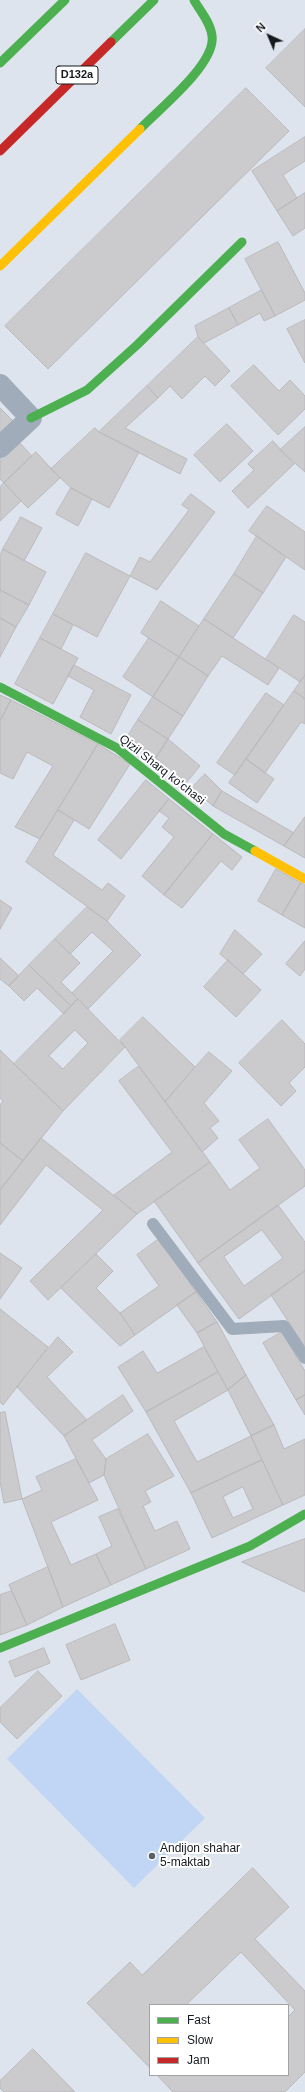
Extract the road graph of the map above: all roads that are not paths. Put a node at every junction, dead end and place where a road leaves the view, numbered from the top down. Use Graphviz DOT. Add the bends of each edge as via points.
graph roads {
  1 [pos="65,0"];
  2 [pos="154,0"];
  3 [pos="194,0"];
  4 [pos="0,63"];
  5 [pos="0,151"];
  6 [pos="242,242"];
  7 [pos="0,266"];
  8 [pos="0,385"];
  9 [pos="31,418"];
  10 [pos="0,447"];
  11 [pos="0,687"];
  12 [pos="305,879"];
  13 [pos="153,1224"];
  14 [pos="305,1358"];
  15 [pos="305,1514"];
  16 [pos="0,1648"];
  1 -- 4 [label="street"];
  2 -- 5 [label="street, D132a"];
  3 -- 7 [label="street" via="213,34 212,52 200,69"];
  6 -- 9 [label="street" via="87,390"];
  8 -- 9 [label="street"];
  9 -- 10 [label="street"];
  11 -- 12 [label="street, Qizil Sharq ko'chasi" via="117,748 224,834"];
  13 -- 14 [label="lane" via="232,1329 284,1326"];
  15 -- 16 [label="street" via="250,1546"];
}
